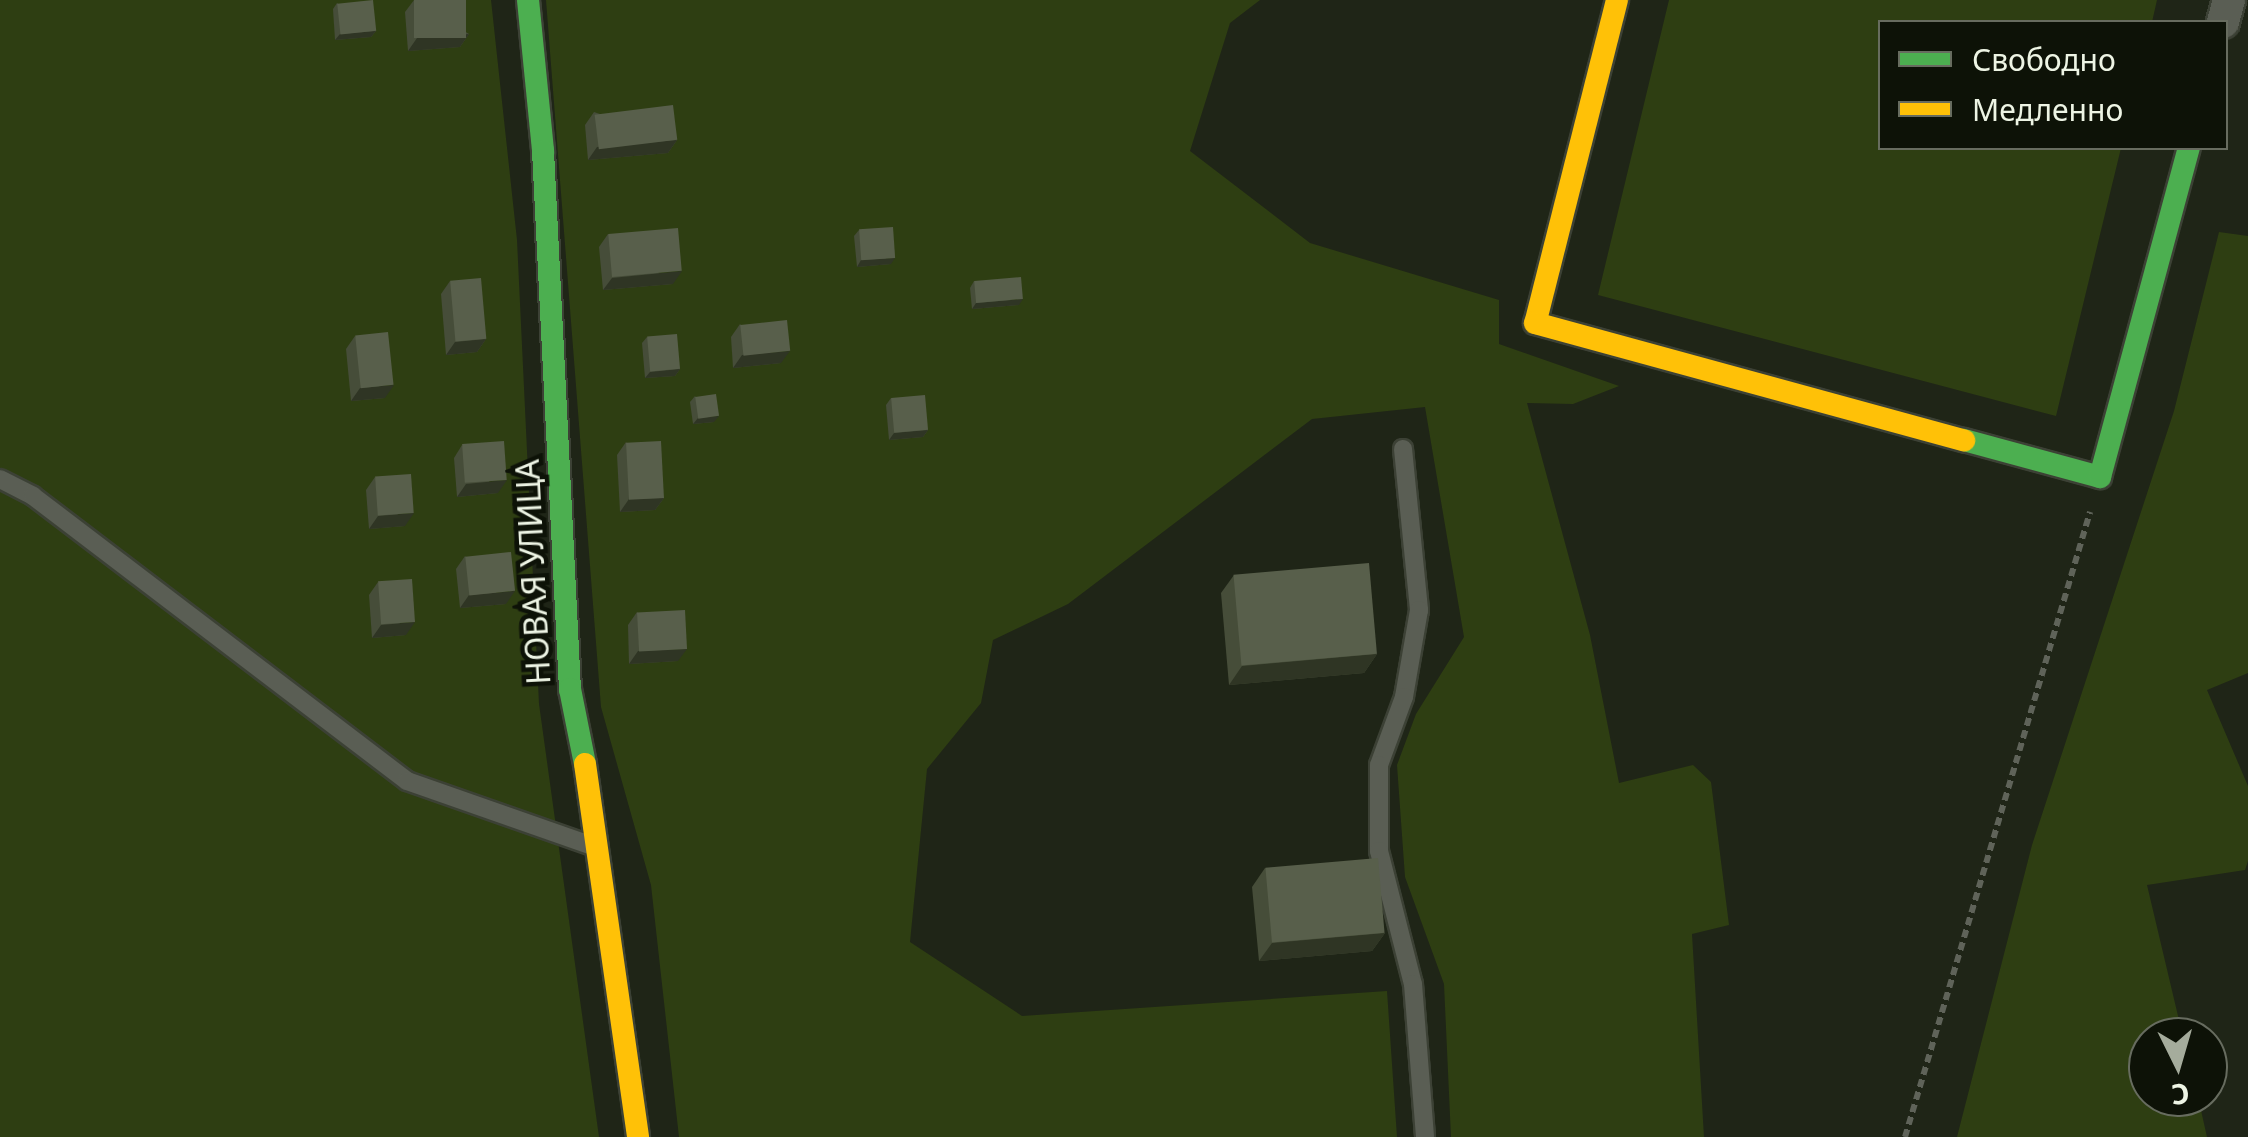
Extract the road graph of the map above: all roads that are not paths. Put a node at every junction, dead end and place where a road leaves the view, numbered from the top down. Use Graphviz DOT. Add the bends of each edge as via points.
graph roads {
  1 [pos="528,0"];
  2 [pos="1617,0"];
  3 [pos="2188,150"];
  4 [pos="1403,449"];
  5 [pos="0,479"];
  6 [pos="602,849"];
  7 [pos="638,1137"];
  8 [pos="1426,1137"];
  1 -- 6 [label="street, НОВАЯ УЛИЦА" via="543,150 570,689"];
  2 -- 3 [label="street" via="1536,323 2100,477"];
  4 -- 8 [label="lane" via="1419,610 1404,698 1379,765 1379,851 1413,984"];
  5 -- 6 [label="lane" via="33,496 407,781"];
  6 -- 7 [label="street, НОВАЯ УЛИЦА"];
}
